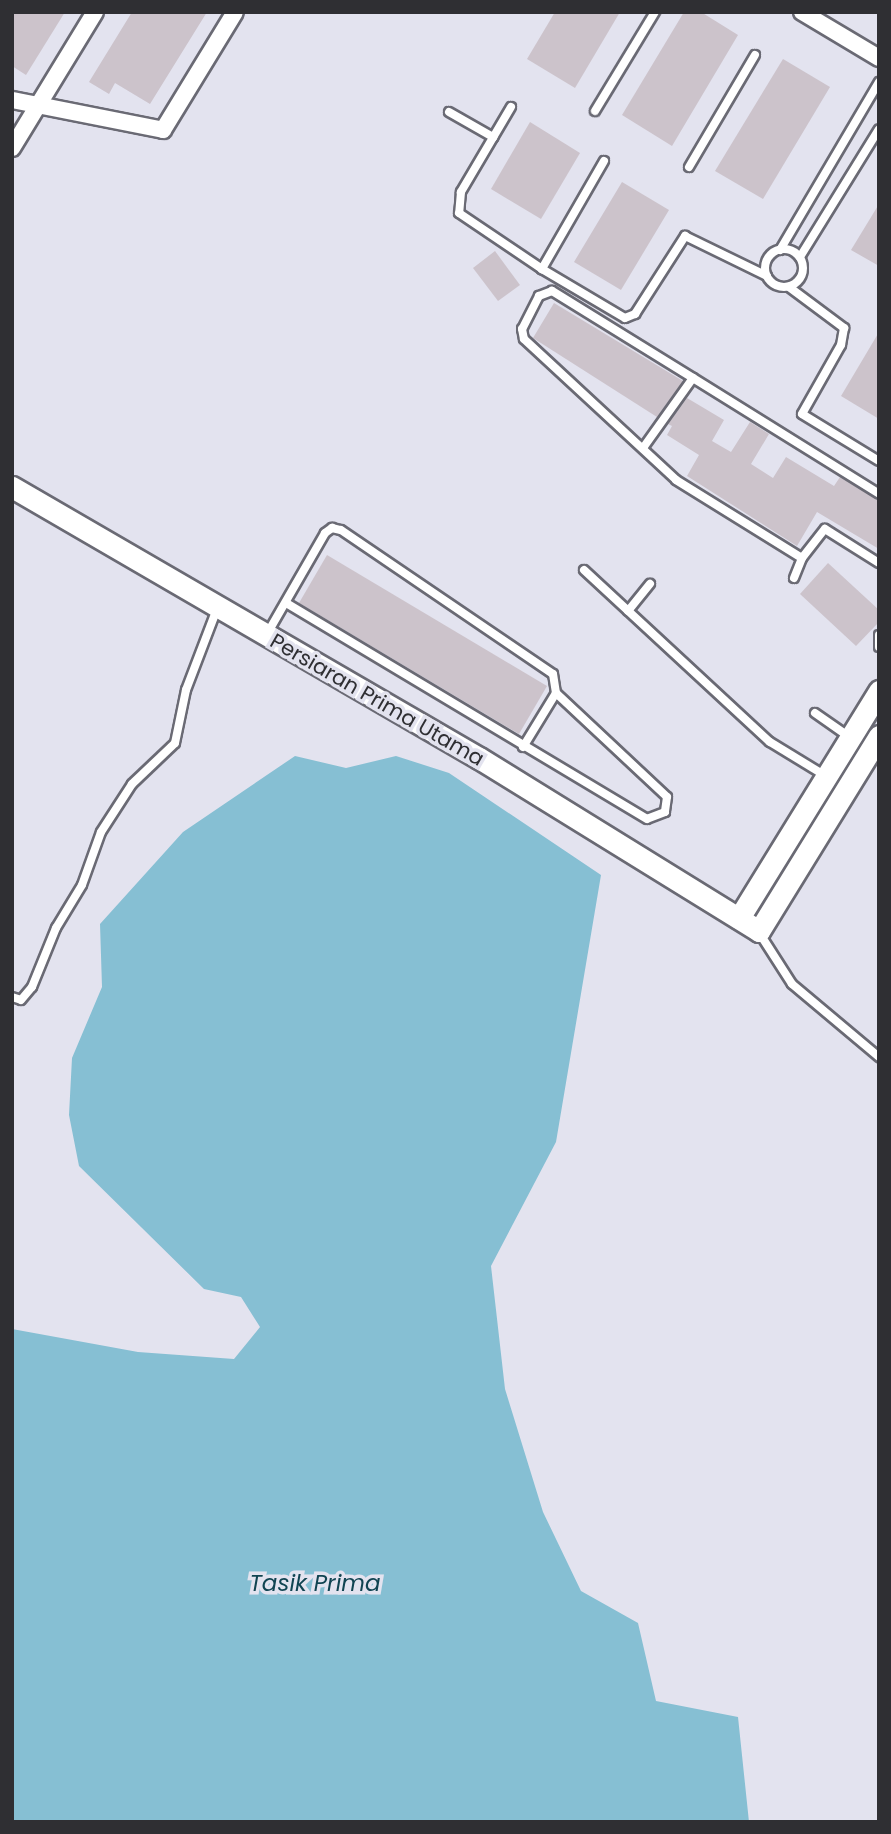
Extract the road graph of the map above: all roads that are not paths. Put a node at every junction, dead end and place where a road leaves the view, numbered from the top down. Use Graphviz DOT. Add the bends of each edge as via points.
graph roads {
  1 [pos="95,12"];
  2 [pos="235,12"];
  3 [pos="655,12"];
  4 [pos="802,12"];
  5 [pos="876,51"];
  6 [pos="755,54"];
  7 [pos="879,82"];
  8 [pos="12,100"];
  9 [pos="38,107"];
  10 [pos="511,107"];
  11 [pos="595,111"];
  12 [pos="449,112"];
  13 [pos="879,129"];
  14 [pos="493,137"];
  15 [pos="12,148"];
  16 [pos="604,161"];
  17 [pos="689,167"];
  18 [pos="780,250"];
  19 [pos="800,257"];
  20 [pos="542,269"];
  21 [pos="767,276"];
  22 [pos="789,287"];
  23 [pos="693,378"];
  24 [pos="643,448"];
  25 [pos="879,461"];
  26 [pos="12,487"];
  27 [pos="879,494"];
  28 [pos="802,558"];
  29 [pos="879,563"];
  30 [pos="584,570"];
  31 [pos="794,578"];
  32 [pos="650,584"];
  33 [pos="286,603"];
  34 [pos="217,609"];
  35 [pos="628,611"];
  36 [pos="879,635"];
  37 [pos="265,637"];
  38 [pos="879,647"];
  39 [pos="879,691"];
  40 [pos="556,693"];
  41 [pos="815,713"];
  42 [pos="879,736"];
  43 [pos="850,737"];
  44 [pos="523,747"];
  45 [pos="826,777"];
  46 [pos="738,918"];
  47 [pos="759,931"];
  48 [pos="12,997"];
  49 [pos="879,1057"];
  1 -- 9 [label="street"];
  2 -- 9 [label="street" via="163,130"];
  3 -- 11 [label="lane"];
  4 -- 5 [label="street"];
  6 -- 17 [label="lane"];
  7 -- 18 [label="lane"];
  8 -- 9 [label="street"];
  9 -- 15 [label="street"];
  10 -- 14 [label="lane"];
  12 -- 14 [label="lane"];
  13 -- 19 [label="lane"];
  14 -- 20 [label="lane" via="461,192 459,213"];
  16 -- 20 [label="lane"];
  18 -- 19 [label="lane"];
  18 -- 21 [label="lane" via="766,263"];
  19 -- 22 [label="lane" via="802,276"];
  20 -- 21 [label="lane" via="625,318 635,314 685,236"];
  21 -- 22 [label="lane" via="776,286"];
  22 -- 25 [label="lane" via="844,328 841,345 802,414"];
  23 -- 24 [label="lane"];
  23 -- 24 [label="lane" via="552,291 540,296 522,330 524,338"];
  23 -- 27 [label="lane"];
  24 -- 28 [label="lane" via="677,480"];
  26 -- 34 [label="main road, Persiaran Prima Utama"];
  28 -- 29 [label="lane" via="825,529"];
  28 -- 31 [label="lane"];
  30 -- 35 [label="lane"];
  32 -- 35 [label="lane"];
  33 -- 37 [label="lane"];
  33 -- 40 [label="lane" via="325,533 332,528 341,530 553,674"];
  33 -- 44 [label="lane"];
  34 -- 37 [label="main road, Persiaran Prima Utama"];
  34 -- 48 [label="lane" via="186,690 175,743 132,784 101,832 82,885 56,928 32,988 21,1000"];
  35 -- 45 [label="lane" via="771,742"];
  36 -- 38 [label="lane"];
  37 -- 46 [label="main road, Persiaran Prima Utama" via="479,758"];
  39 -- 43 [label="main road"];
  40 -- 44 [label="lane"];
  40 -- 44 [label="lane" via="667,797 665,812 647,819"];
  41 -- 43 [label="lane"];
  42 -- 47 [label="main road"];
  43 -- 45 [label="main road"];
  45 -- 46 [label="main road"];
  46 -- 47 [label="main road, Persiaran Prima Utama"];
  47 -- 49 [label="lane" via="792,984"];
}
